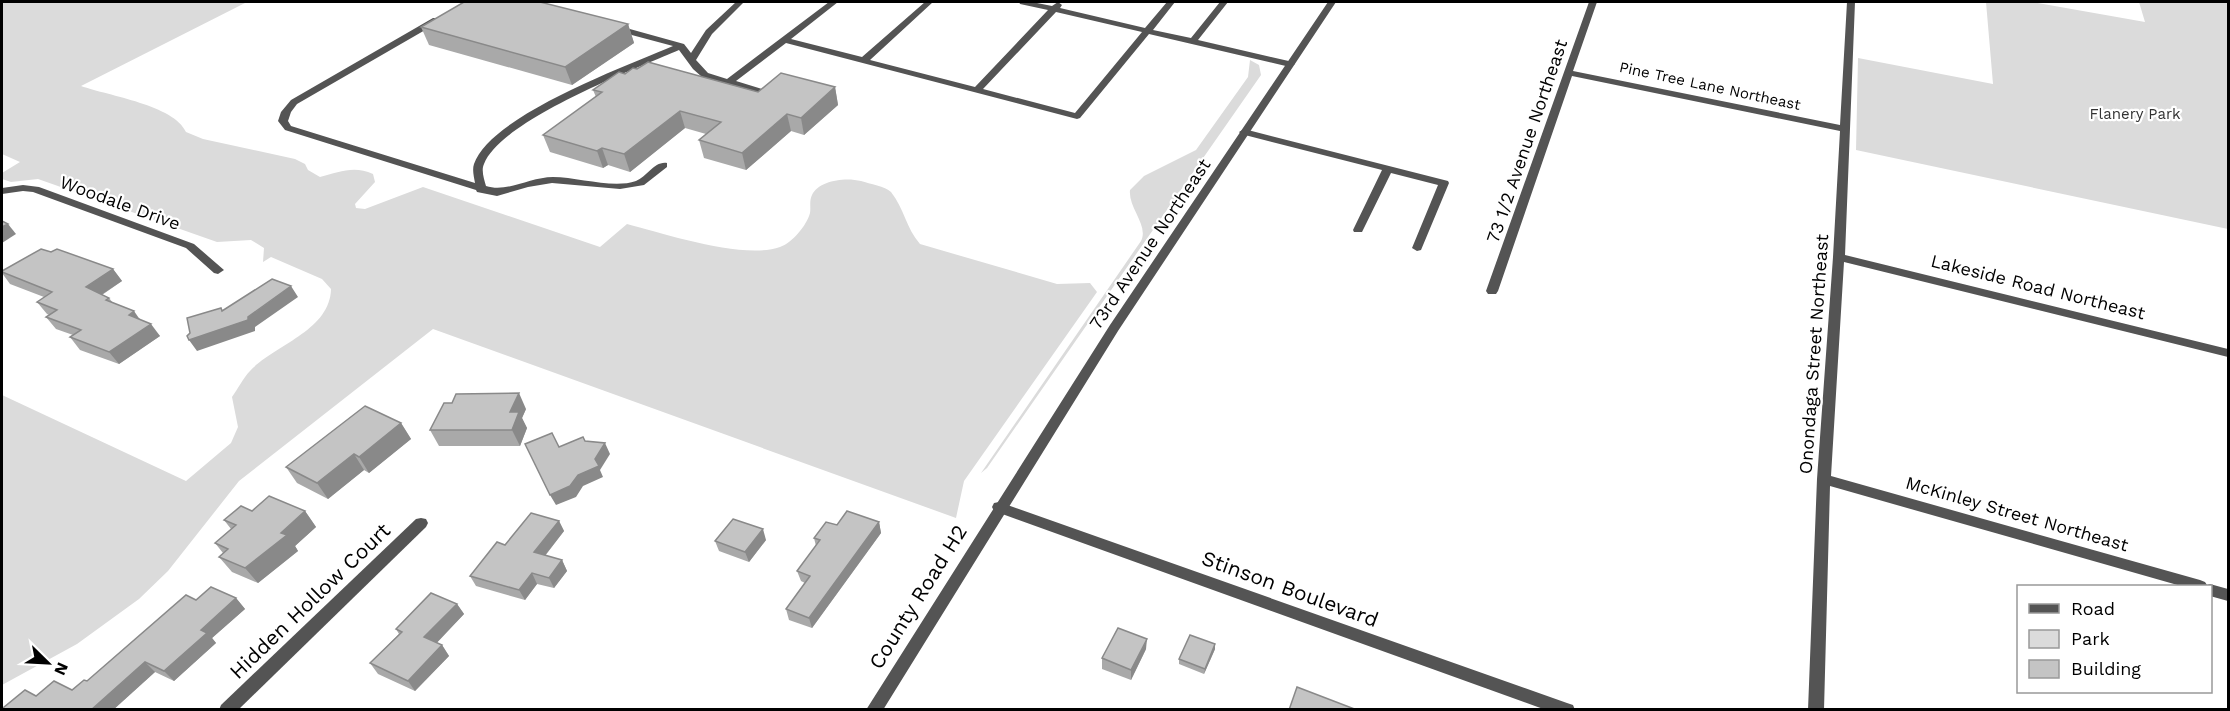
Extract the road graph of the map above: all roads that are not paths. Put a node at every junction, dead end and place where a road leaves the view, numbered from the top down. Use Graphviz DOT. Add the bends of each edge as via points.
graph roads {
  1 [pos="740,2"];
  2 [pos="834,2"];
  3 [pos="929,2"];
  4 [pos="1023,2"];
  5 [pos="1171,2"];
  6 [pos="1224,2"];
  7 [pos="1332,2"];
  8 [pos="1593,2"];
  9 [pos="1851,2"];
  10 [pos="1058,5"];
  11 [pos="448,13"];
  12 [pos="603,25"];
  13 [pos="1148,30"];
  14 [pos="784,40"];
  15 [pos="1193,41"];
  16 [pos="681,46"];
  17 [pos="691,60"];
  18 [pos="863,61"];
  19 [pos="1290,64"];
  20 [pos="1568,73"];
  21 [pos="729,82"];
  22 [pos="977,90"];
  23 [pos="759,91"];
  24 [pos="1845,129"];
  25 [pos="1244,132"];
  26 [pos="663,165"];
  27 [pos="1388,169"];
  28 [pos="481,190"];
  29 [pos="2,191"];
  30 [pos="1358,230"];
  31 [pos="1418,248"];
  32 [pos="1839,257"];
  33 [pos="218,270"];
  34 [pos="1492,291"];
  35 [pos="2229,353"];
  36 [pos="1824,479"];
  37 [pos="999,507"];
  38 [pos="421,523"];
  39 [pos="2196,585"];
  40 [pos="2212,590"];
  41 [pos="2229,595"];
  42 [pos="228,710"];
  43 [pos="874,710"];
  44 [pos="1567,710"];
  45 [pos="1816,710"];
  1 -- 17 [label="street" via="709,32"];
  2 -- 14 [label="street"];
  3 -- 18 [label="street"];
  4 -- 10 [label="street"];
  5 -- 13 [label="street"];
  6 -- 15 [label="street"];
  7 -- 19 [label="street, 73rd Avenue Northeast"];
  8 -- 20 [label="street, 73 1/2 Avenue Northeast"];
  9 -- 24 [label="street, Onondaga Street Northeast"];
  10 -- 13 [label="street"];
  10 -- 22 [label="street"];
  11 -- 28 [label="street" via="294,102 284,121 288,128 306,135"];
  12 -- 16 [label="street"];
  13 -- 15 [label="street"];
  13 -- 22 [label="street" via="1077,116"];
  14 -- 18 [label="street"];
  14 -- 21 [label="street"];
  15 -- 19 [label="street"];
  16 -- 17 [label="street"];
  16 -- 28 [label="street" via="556,101 516,126 483,154 477,165"];
  17 -- 21 [label="street" via="705,75"];
  18 -- 22 [label="street"];
  19 -- 25 [label="street, 73rd Avenue Northeast"];
  20 -- 24 [label="street, Pine Tree Lane Northeast"];
  20 -- 34 [label="street, 73 1/2 Avenue Northeast"];
  21 -- 23 [label="street"];
  24 -- 32 [label="street, Onondaga Street Northeast"];
  25 -- 27 [label="street"];
  25 -- 37 [label="street, 73rd Avenue Northeast"];
  26 -- 28 [label="street" via="640,183 620,186 552,180 497,193"];
  27 -- 30 [label="street"];
  27 -- 31 [label="street" via="1444,183"];
  29 -- 33 [label="street, Woodale Drive" via="35,189 190,246"];
  32 -- 35 [label="street, Lakeside Road Northeast"];
  32 -- 36 [label="street, Onondaga Street Northeast"];
  36 -- 39 [label="street, McKinley Street Northeast"];
  36 -- 45 [label="street, Onondaga Street Northeast"];
  37 -- 43 [label="street, County Road H2"];
  37 -- 44 [label="street, Stinson Boulevard"];
  38 -- 42 [label="street, Hidden Hollow Court"];
  40 -- 41 [label="street"];
}
